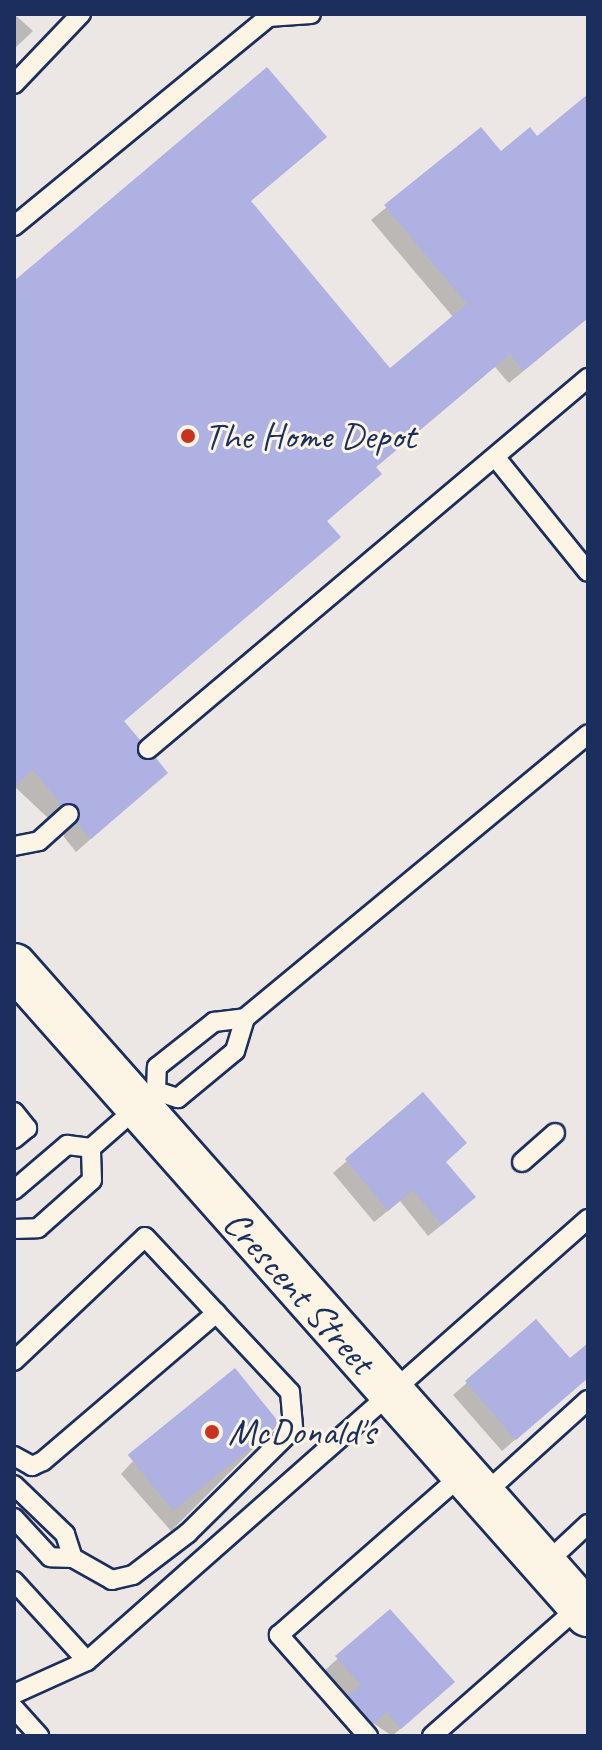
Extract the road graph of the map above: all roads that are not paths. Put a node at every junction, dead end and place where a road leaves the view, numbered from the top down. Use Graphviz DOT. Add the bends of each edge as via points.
graph roads {
  1 [pos="81,14"];
  2 [pos="311,14"];
  3 [pos="14,84"];
  4 [pos="14,226"];
  5 [pos="588,378"];
  6 [pos="496,458"];
  7 [pos="588,572"];
  8 [pos="588,734"];
  9 [pos="148,749"];
  10 [pos="62,820"];
  11 [pos="14,846"];
  12 [pos="14,966"];
  13 [pos="245,1018"];
  14 [pos="145,1100"];
  15 [pos="14,1112"];
  16 [pos="555,1133"];
  17 [pos="14,1139"];
  18 [pos="91,1148"];
  19 [pos="522,1162"];
  20 [pos="14,1190"];
  21 [pos="588,1219"];
  22 [pos="14,1229"];
  23 [pos="216,1313"];
  24 [pos="14,1361"];
  25 [pos="390,1393"];
  26 [pos="588,1400"];
  27 [pos="291,1432"];
  28 [pos="14,1456"];
  29 [pos="317,1458"];
  30 [pos="14,1485"];
  31 [pos="472,1485"];
  32 [pos="14,1518"];
  33 [pos="588,1524"];
  34 [pos="73,1558"];
  35 [pos="544,1565"];
  36 [pos="14,1581"];
  37 [pos="584,1610"];
  38 [pos="87,1661"];
  39 [pos="14,1694"];
  40 [pos="14,1708"];
  41 [pos="39,1736"];
  42 [pos="368,1736"];
  43 [pos="432,1736"];
  1 -- 3 [label="lane"];
  2 -- 4 [label="lane" via="268,17"];
  5 -- 6 [label="lane"];
  6 -- 7 [label="lane"];
  6 -- 9 [label="lane"];
  8 -- 13 [label="lane"];
  10 -- 11 [label="lane" via="39,841"];
  12 -- 14 [label="main road, Crescent Street"];
  13 -- 14 [label="lane" via="214,1022 157,1067"];
  13 -- 14 [label="lane" via="235,1051 178,1098"];
  14 -- 18 [label="lane"];
  14 -- 25 [label="main road, Crescent Street"];
  15 -- 17 [label="lane" via="27,1128"];
  16 -- 19 [label="lane"];
  18 -- 20 [label="lane" via="67,1145"];
  18 -- 22 [label="lane" via="92,1180 38,1228"];
  21 -- 25 [label="lane"];
  23 -- 24 [label="lane" via="145,1237"];
  23 -- 27 [label="lane" via="290,1392"];
  23 -- 28 [label="lane" via="43,1461 32,1466"];
  25 -- 29 [label="lane"];
  25 -- 31 [label="main road, Crescent Street"];
  26 -- 31 [label="lane"];
  27 -- 29 [label="lane"];
  27 -- 34 [label="lane" via="188,1533 133,1575 112,1580"];
  29 -- 38 [label="lane"];
  30 -- 34 [label="lane" via="65,1534"];
  31 -- 35 [label="main road, Crescent Street"];
  31 -- 42 [label="lane" via="279,1635"];
  32 -- 34 [label="lane" via="50,1557"];
  33 -- 35 [label="lane"];
  35 -- 37 [label="main road, Crescent Street"];
  36 -- 38 [label="lane"];
  37 -- 43 [label="lane"];
  38 -- 39 [label="lane"];
  40 -- 41 [label="lane"];
}
